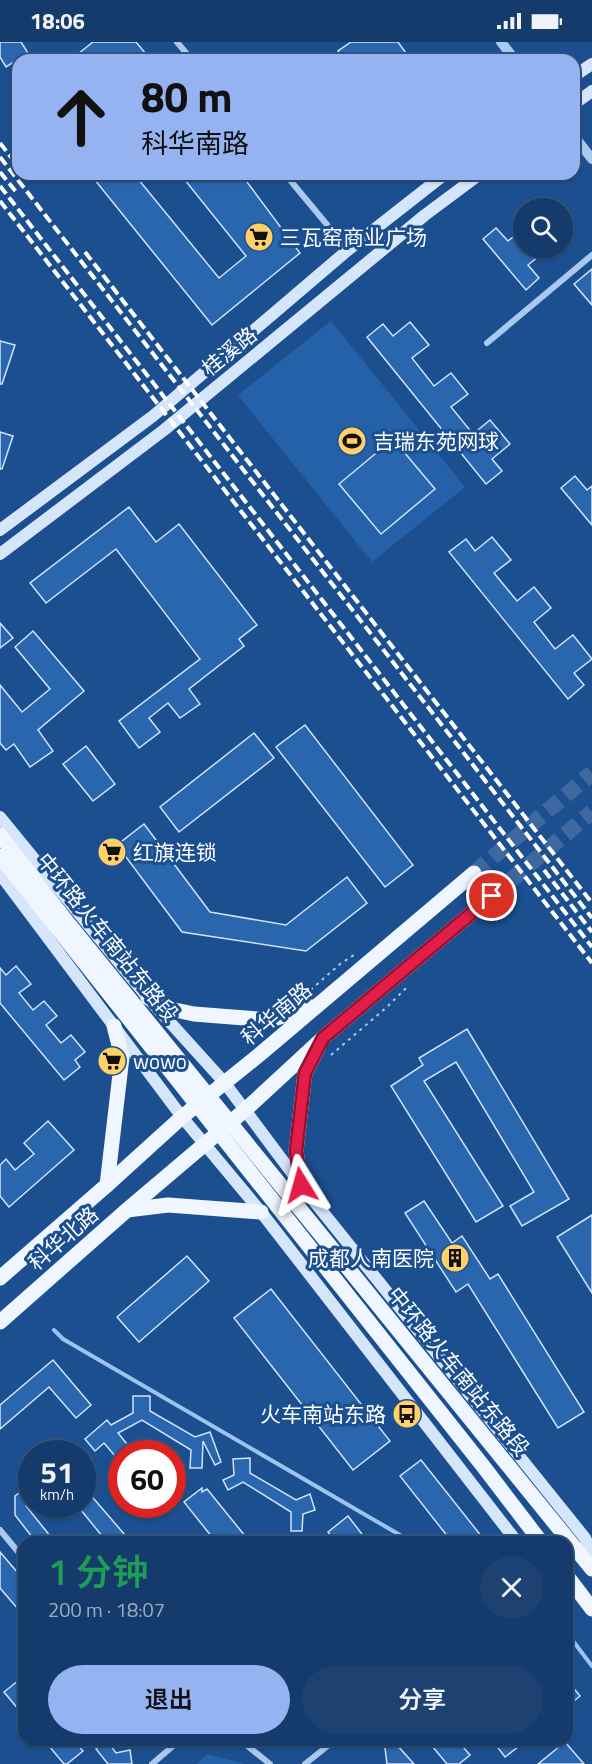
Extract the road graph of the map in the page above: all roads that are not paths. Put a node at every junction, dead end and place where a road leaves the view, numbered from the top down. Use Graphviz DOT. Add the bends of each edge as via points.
graph roads {
  1 [pos="177,42"];
  2 [pos="501,42"];
  3 [pos="187,54"];
  4 [pos="510,54"];
  5 [pos="580,144"];
  6 [pos="592,159"];
  7 [pos="290,180"];
  8 [pos="437,180"];
  9 [pos="472,180"];
  10 [pos="348,250"];
  11 [pos="592,255"];
  12 [pos="487,343"];
  13 [pos="0,530"];
  14 [pos="0,554"];
  15 [pos="0,817"];
  16 [pos="0,835"];
  17 [pos="0,856"];
  18 [pos="474,873"];
  19 [pos="0,874"];
  20 [pos="492,896"];
  21 [pos="148,998"];
  22 [pos="318,1006"];
  23 [pos="114,1026"];
  24 [pos="323,1038"];
  25 [pos="224,1082"];
  26 [pos="245,1110"];
  27 [pos="182,1117"];
  28 [pos="205,1143"];
  29 [pos="107,1185"];
  30 [pos="301,1185"];
  31 [pos="127,1210"];
  32 [pos="261,1212"];
  33 [pos="0,1278"];
  34 [pos="0,1322"];
  35 [pos="0,1530"];
  36 [pos="512,1536"];
  37 [pos="536,1536"];
  38 [pos="566,1536"];
  39 [pos="573,1545"];
  40 [pos="18,1552"];
  41 [pos="592,1554"];
  42 [pos="592,1569"];
  43 [pos="573,1584"];
  44 [pos="573,1594"];
  45 [pos="590,1606"];
  46 [pos="172,1746"];
  47 [pos="248,1746"];
  48 [pos="328,1746"];
  49 [pos="152,1764"];
  50 [pos="270,1764"];
  51 [pos="305,1764"];
  1 -- 3 [label="street"];
  2 -- 4 [label="street"];
  5 -- 6 [label="street"];
  7 -- 10 [label="street"];
  8 -- 10 [label="main road, 桂溪路"];
  9 -- 14 [label="main road, 桂溪路" via="164,430"];
  10 -- 13 [label="main road, 桂溪路" via="153,416"];
  11 -- 12 [label="street"];
  15 -- 21 [label="main road"];
  16 -- 38 [label="main road, 中环路火车南站东路段"];
  17 -- 37 [label="main road, 中环路火车南站东路段"];
  18 -- 22 [label="main road, 科华南路"];
  19 -- 23 [label="main road"];
  20 -- 24 [label="main road"];
  21 -- 22 [label="main road" via="194,1014 270,1020"];
  21 -- 25 [label="main road"];
  22 -- 25 [label="main road, 科华南路"];
  23 -- 27 [label="main road"];
  23 -- 29 [label="main road" via="122,1057"];
  24 -- 26 [label="main road"];
  24 -- 30 [label="main road" via="305,1073 296,1151"];
  25 -- 26 [label="main road"];
  25 -- 27 [label="main road, 科华南路"];
  26 -- 28 [label="main road"];
  26 -- 30 [label="main road"];
  27 -- 28 [label="main road"];
  27 -- 29 [label="main road, 科华南路"];
  28 -- 31 [label="main road"];
  28 -- 32 [label="main road"];
  29 -- 33 [label="main road, 科华北路"];
  30 -- 41 [label="main road" via="585,1538"];
  31 -- 32 [label="main road" via="168,1205"];
  31 -- 34 [label="main road, 科华北路"];
  32 -- 36 [label="main road"];
  35 -- 40 [label="street"];
  39 -- 42 [label="main road, 中环路火车南站东路段"];
  43 -- 45 [label="main road"];
  44 -- 45 [label="main road"];
  46 -- 49 [label="street"];
  47 -- 50 [label="street"];
  48 -- 51 [label="street"];
}
